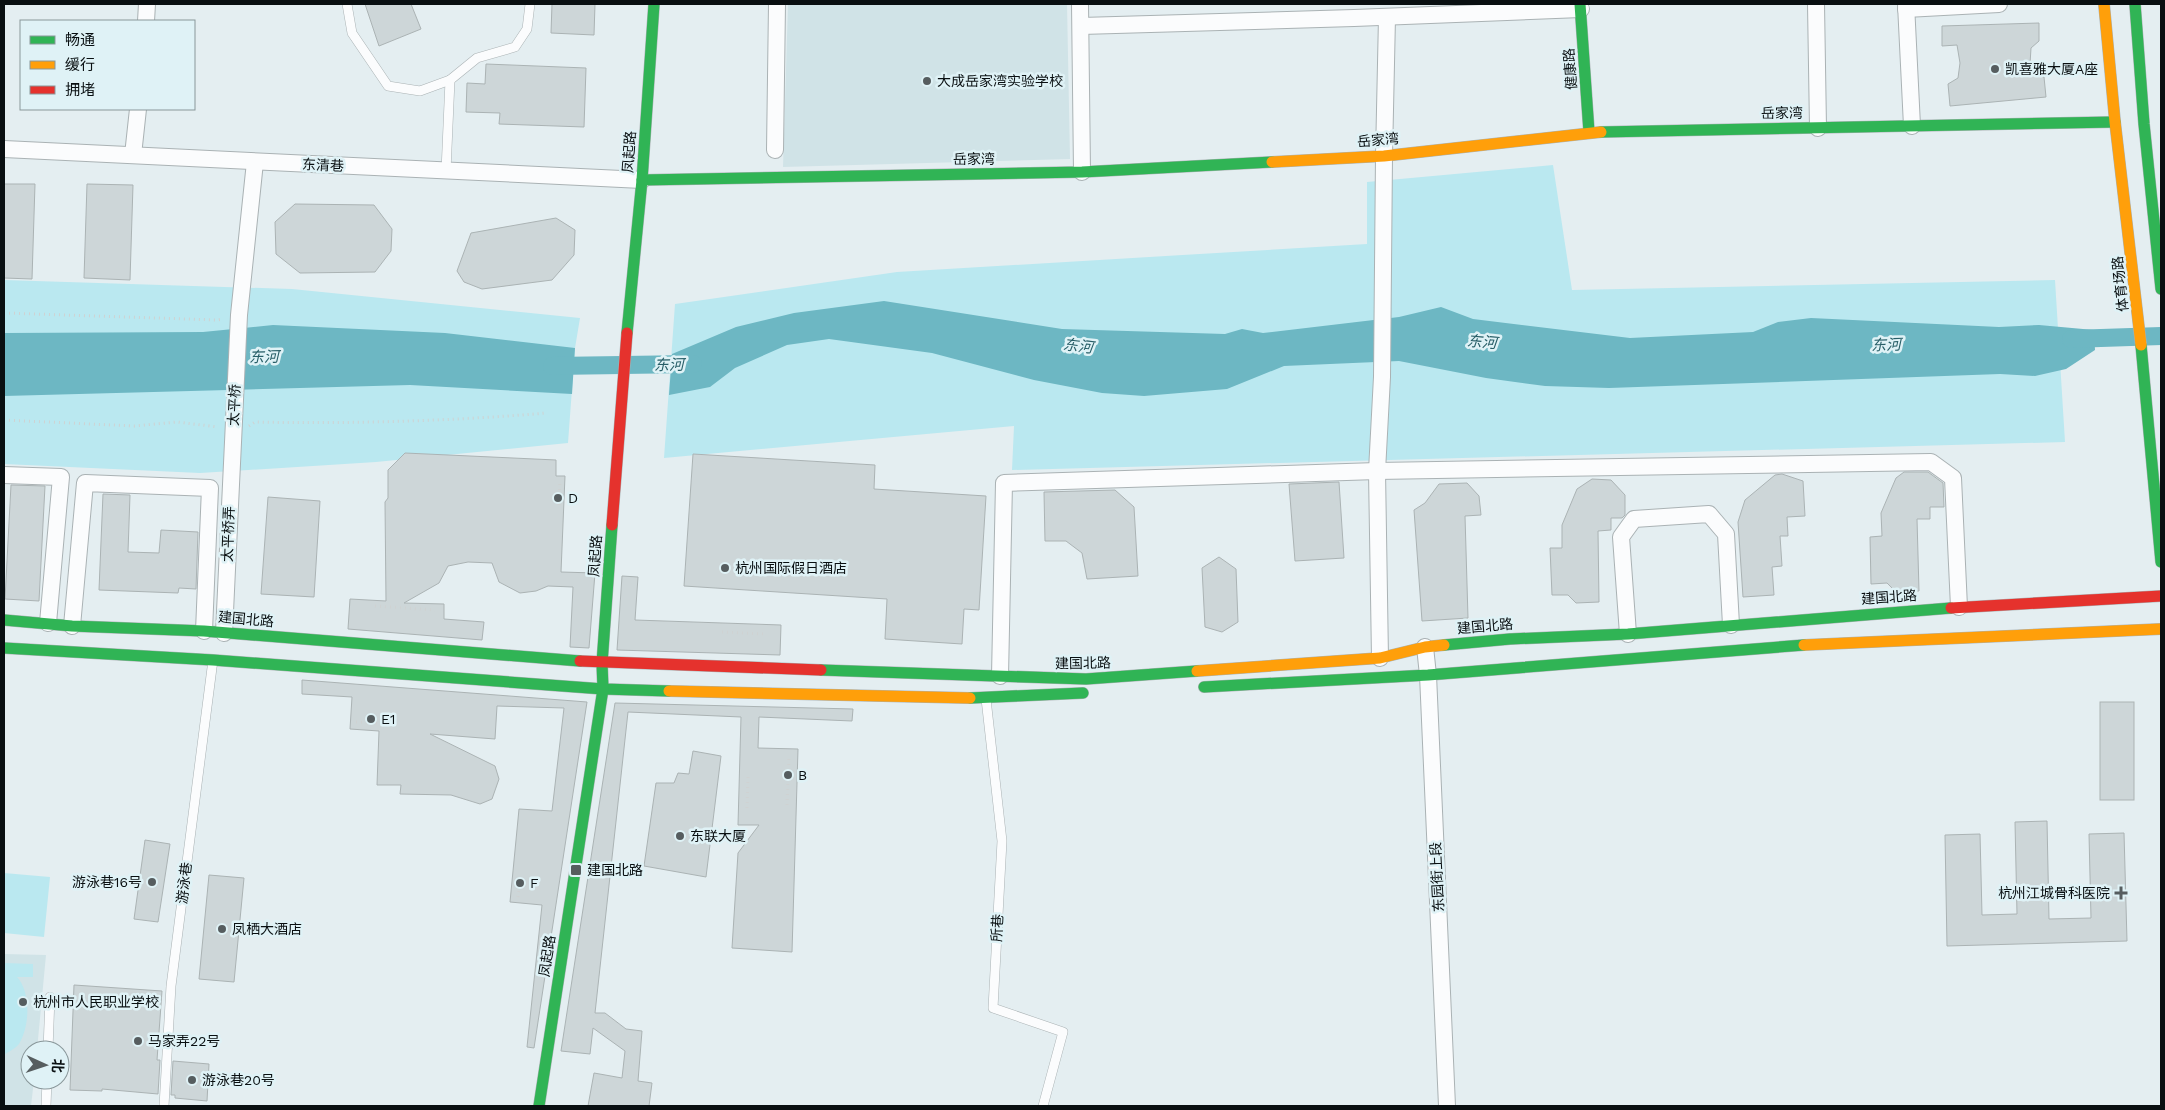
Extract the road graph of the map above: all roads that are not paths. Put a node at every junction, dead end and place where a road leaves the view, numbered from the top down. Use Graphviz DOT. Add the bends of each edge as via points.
graph roads {
  1 [pos="147,4"];
  2 [pos="347,4"];
  3 [pos="530,4"];
  4 [pos="654,4"];
  5 [pos="777,4"];
  6 [pos="1080,4"];
  7 [pos="1816,4"];
  8 [pos="1999,4"];
  9 [pos="2104,4"];
  10 [pos="2135,4"];
  11 [pos="1581,6"];
  12 [pos="1906,6"];
  13 [pos="1387,17"];
  14 [pos="146,20"];
  15 [pos="1081,26"];
  16 [pos="450,80"];
  17 [pos="138,110"];
  18 [pos="2115,122"];
  19 [pos="1912,126"];
  20 [pos="1818,128"];
  21 [pos="1589,132"];
  22 [pos="4,149"];
  23 [pos="775,150"];
  24 [pos="133,155"];
  25 [pos="1384,156"];
  26 [pos="255,162"];
  27 [pos="446,171"];
  28 [pos="1082,172"];
  29 [pos="642,180"];
  30 [pos="2158,235"];
  31 [pos="2161,289"];
  32 [pos="232,435"];
  33 [pos="1377,471"];
  34 [pos="4,474"];
  35 [pos="2161,562"];
  36 [pos="2161,596"];
  37 [pos="1959,607"];
  38 [pos="4,620"];
  39 [pos="48,623"];
  40 [pos="1731,624"];
  41 [pos="72,626"];
  42 [pos="2161,629"];
  43 [pos="204,631"];
  44 [pos="224,633"];
  45 [pos="1628,634"];
  46 [pos="1425,647"];
  47 [pos="4,648"];
  48 [pos="1380,658"];
  49 [pos="213,660"];
  50 [pos="602,663"];
  51 [pos="1428,675"];
  52 [pos="1000,676"];
  53 [pos="1192,687"];
  54 [pos="603,689"];
  55 [pos="1094,692"];
  56 [pos="986,698"];
  57 [pos="50,997"];
  58 [pos="48,1040"];
  59 [pos="47,1090"];
  60 [pos="46,1106"];
  61 [pos="164,1106"];
  62 [pos="539,1106"];
  63 [pos="1043,1106"];
  64 [pos="1447,1106"];
  1 -- 14 [label="street"];
  2 -- 16 [label="lane" via="352,33 388,86 420,91"];
  3 -- 16 [label="lane" via="526,29 515,47 477,58"];
  4 -- 29 [label="main road, 凤起路"];
  5 -- 23 [label="street"];
  6 -- 15 [label="street"];
  7 -- 20 [label="street"];
  8 -- 12 [label="street"];
  9 -- 18 [label="main road, 体育场路"];
  10 -- 30 [label="main road" via="2144,124"];
  11 -- 13 [label="street"];
  11 -- 21 [label="main road, 健康路"];
  12 -- 19 [label="street"];
  13 -- 15 [label="street"];
  13 -- 25 [label="street"];
  15 -- 28 [label="street"];
  16 -- 27 [label="lane"];
  17 -- 24 [label="street"];
  18 -- 19 [label="main road, 岳家湾"];
  18 -- 35 [label="main road, 体育场路" via="2134,274"];
  19 -- 20 [label="main road, 岳家湾"];
  20 -- 21 [label="main road, 岳家湾"];
  21 -- 25 [label="main road, 岳家湾"];
  22 -- 24 [label="street, 东清巷"];
  24 -- 26 [label="street, 东清巷"];
  25 -- 28 [label="main road, 岳家湾"];
  25 -- 33 [label="street" via="1382,377"];
  26 -- 27 [label="street, 东清巷"];
  26 -- 32 [label="street, 太平桥" via="239,315"];
  27 -- 29 [label="street, 东清巷"];
  28 -- 29 [label="main road, 岳家湾"];
  29 -- 50 [label="main road, 凤起路" via="625,351"];
  30 -- 31 [label="main road"];
  32 -- 44 [label="street, 太平桥弄"];
  33 -- 37 [label="street" via="1931,462 1953,478"];
  33 -- 48 [label="street"];
  33 -- 52 [label="street" via="1004,483"];
  34 -- 39 [label="street" via="62,477"];
  36 -- 37 [label="main road, 建国北路"];
  37 -- 40 [label="main road, 建国北路"];
  38 -- 39 [label="main road, 建国北路"];
  39 -- 41 [label="main road, 建国北路"];
  40 -- 45 [label="main road, 建国北路"];
  40 -- 45 [label="street" via="1726,534 1709,514 1634,519 1621,536"];
  41 -- 43 [label="main road, 建国北路"];
  41 -- 43 [label="street" via="85,483 210,488"];
  42 -- 51 [label="main road" via="1758,647"];
  43 -- 44 [label="main road, 建国北路"];
  44 -- 50 [label="main road, 建国北路"];
  45 -- 46 [label="main road, 建国北路" via="1510,639"];
  46 -- 48 [label="main road, 建国北路"];
  46 -- 51 [label="street, 东园街上段"];
  47 -- 49 [label="main road"];
  48 -- 52 [label="main road, 建国北路" via="1086,680"];
  49 -- 54 [label="main road"];
  49 -- 61 [label="lane, 游泳巷" via="171,986"];
  50 -- 52 [label="main road, 建国北路"];
  50 -- 54 [label="main road, 凤起路"];
  51 -- 53 [label="main road"];
  51 -- 64 [label="street, 东园街上段"];
  54 -- 56 [label="main road"];
  54 -- 62 [label="main road, 凤起路"];
  55 -- 56 [label="main road"];
  56 -- 63 [label="lane, 所巷" via="1002,842 993,1008 1063,1032"];
  57 -- 58 [label="lane"];
  59 -- 60 [label="lane"];
}
